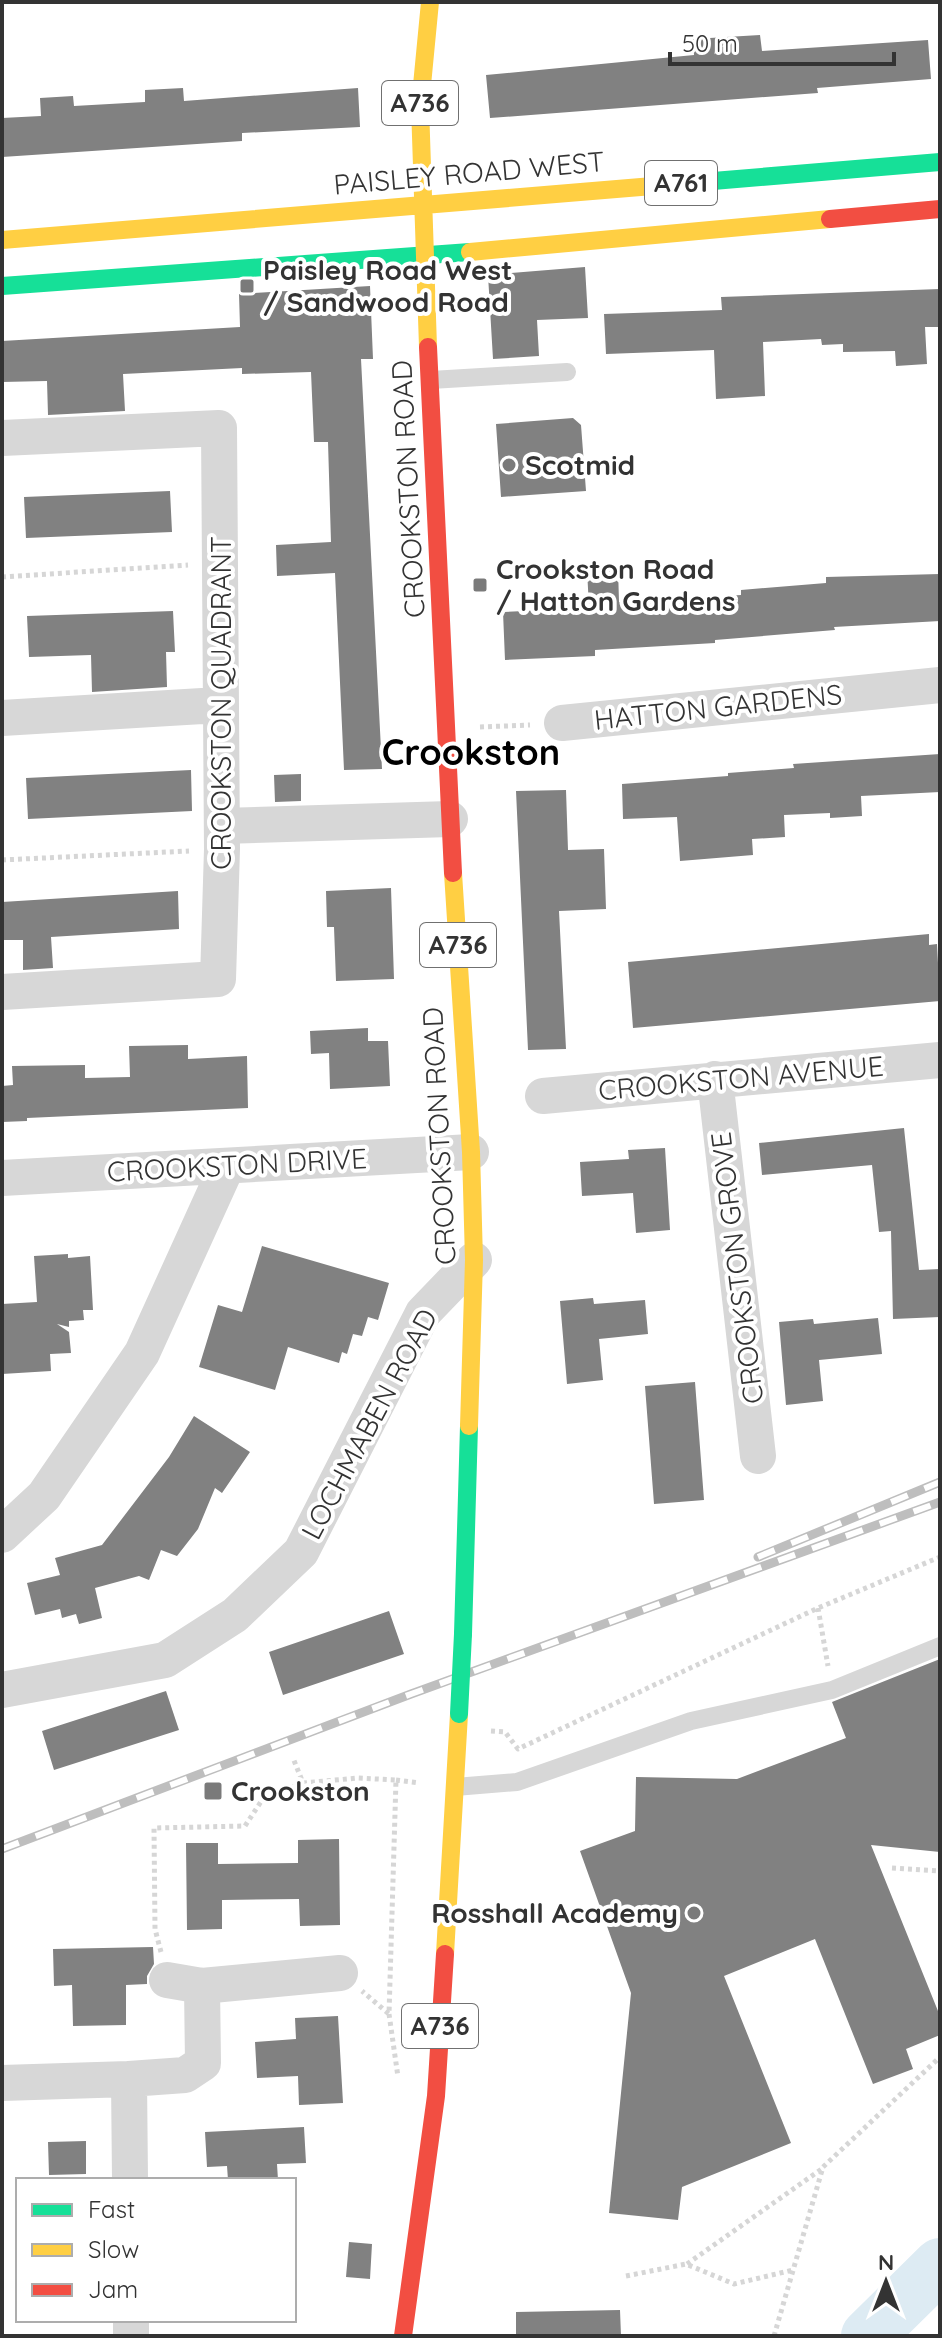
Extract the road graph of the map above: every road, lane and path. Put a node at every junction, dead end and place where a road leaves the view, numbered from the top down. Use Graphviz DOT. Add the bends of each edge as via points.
graph roads {
  1 [pos="430,2"];
  2 [pos="940,162"];
  3 [pos="422,205"];
  4 [pos="940,209"];
  5 [pos="2,240"];
  6 [pos="425,256"];
  7 [pos="2,286"];
  8 [pos="567,372"];
  9 [pos="431,380"];
  10 [pos="2,438"];
  11 [pos="221,564"];
  12 [pos="2,577"];
  13 [pos="940,685"];
  14 [pos="219,705"];
  15 [pos="2,718"];
  16 [pos="562,723"];
  17 [pos="447,729"];
  18 [pos="450,819"];
  19 [pos="222,837"];
  20 [pos="2,860"];
  21 [pos="2,992"];
  22 [pos="940,1060"];
  23 [pos="715,1079"];
  24 [pos="543,1096"];
  25 [pos="471,1152"];
  26 [pos="227,1166"];
  27 [pos="2,1178"];
  28 [pos="474,1260"];
  29 [pos="758,1456"];
  30 [pos="2,1535"];
  31 [pos="940,1557"];
  32 [pos="818,1608"];
  33 [pos="940,1646"];
  34 [pos="2,1690"];
  35 [pos="832,1690"];
  36 [pos="458,1722"];
  37 [pos="293,1758"];
  38 [pos="303,1783"];
  39 [pos="455,1787"];
  40 [pos="892,1868"];
  41 [pos="940,1871"];
  42 [pos="340,1973"];
  43 [pos="184,1983"];
  44 [pos="940,2057"];
  45 [pos="129,2079"];
  46 [pos="2,2083"];
  47 [pos="823,2167"];
  48 [pos="130,2178"];
  49 [pos="686,2264"];
  50 [pos="793,2270"];
  51 [pos="626,2276"];
  52 [pos="403,2336"];
  53 [pos="774,2336"];
  1 -- 3 [label="main road, A736" via="420,106"];
  2 -- 3 [label="main road, PAISLEY ROAD WEST / A761"];
  3 -- 5 [label="main road, PAISLEY ROAD WEST / A761"];
  3 -- 6 [label="main road, CROOKSTON ROAD / A736"];
  4 -- 6 [label="main road, A761"];
  6 -- 7 [label="main road, A761"];
  6 -- 9 [label="main road, CROOKSTON ROAD / A736"];
  8 -- 9 [label="lane"];
  9 -- 17 [label="main road, CROOKSTON ROAD / A736"];
  10 -- 11 [label="street, CROOKSTON QUADRANT" via="219,428"];
  11 -- 12 [label="path"];
  11 -- 14 [label="street, CROOKSTON QUADRANT"];
  13 -- 16 [label="street, HATTON GARDENS"];
  14 -- 15 [label="street"];
  14 -- 19 [label="street, CROOKSTON QUADRANT"];
  16 -- 17 [label="path, HATTON GARDENS"];
  17 -- 18 [label="main road, CROOKSTON ROAD / A736"];
  18 -- 19 [label="street"];
  18 -- 25 [label="main road, CROOKSTON ROAD / A736"];
  19 -- 20 [label="path"];
  19 -- 21 [label="street, CROOKSTON QUADRANT" via="218,979"];
  22 -- 23 [label="street, CROOKSTON AVENUE"];
  23 -- 24 [label="street, CROOKSTON AVENUE"];
  23 -- 29 [label="street, CROOKSTON GROVE"];
  25 -- 26 [label="street, CROOKSTON DRIVE"];
  25 -- 28 [label="main road, CROOKSTON ROAD / A736"];
  26 -- 27 [label="street, CROOKSTON DRIVE"];
  26 -- 30 [label="street" via="142,1353 44,1496"];
  28 -- 34 [label="street, LOCHMABEN ROAD" via="423,1313 301,1552 235,1615 165,1660"];
  28 -- 36 [label="main road, CROOKSTON ROAD / A736, bridge"];
  31 -- 32 [label="path"];
  32 -- 35 [label="path"];
  32 -- 36 [label="path" via="518,1749 505,1732"];
  33 -- 35 [label="lane"];
  35 -- 39 [label="lane" via="691,1721 517,1782"];
  36 -- 39 [label="main road, A736"];
  37 -- 38 [label="path"];
  38 -- 42 [label="path" via="396,1780 389,2014"];
  38 -- 43 [label="path" via="264,1797 245,1826 154,1828 155,1929"];
  39 -- 52 [label="main road, A736" via="436,2096"];
  40 -- 41 [label="path"];
  42 -- 43 [label="street"];
  43 -- 45 [label="street" via="203,2063 185,2075"];
  44 -- 47 [label="path"];
  45 -- 46 [label="street"];
  45 -- 48 [label="street"];
  47 -- 49 [label="path"];
  47 -- 50 [label="path"];
  49 -- 50 [label="path" via="734,2284"];
  49 -- 51 [label="path"];
  50 -- 53 [label="path"];
}
